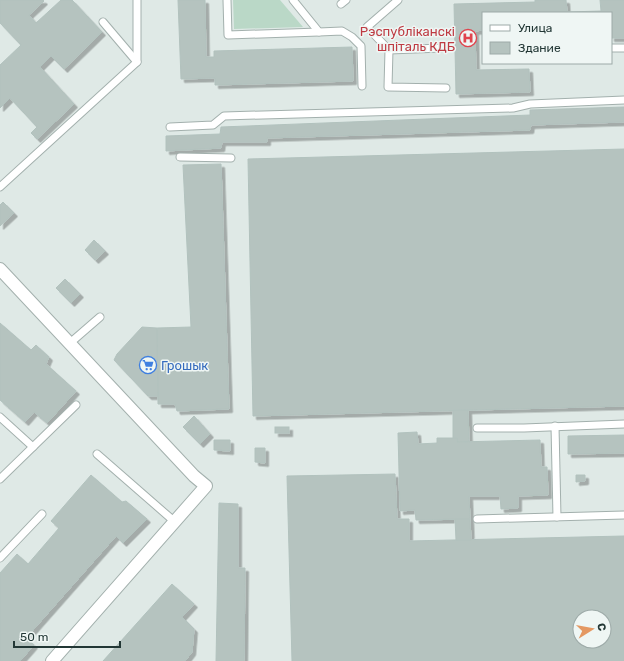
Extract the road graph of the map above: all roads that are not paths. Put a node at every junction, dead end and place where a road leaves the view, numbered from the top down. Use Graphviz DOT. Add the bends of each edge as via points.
graph roads {
  1 [pos="137,0"];
  2 [pos="227,0"];
  3 [pos="293,0"];
  4 [pos="398,0"];
  5 [pos="103,22"];
  6 [pos="319,32"];
  7 [pos="442,48"];
  8 [pos="612,48"];
  9 [pos="624,48"];
  10 [pos="389,50"];
  11 [pos="137,62"];
  12 [pos="362,86"];
  13 [pos="446,88"];
  14 [pos="624,100"];
  15 [pos="170,127"];
  16 [pos="180,157"];
  17 [pos="231,158"];
  18 [pos="0,187"];
  19 [pos="0,269"];
  20 [pos="100,317"];
  21 [pos="70,343"];
  22 [pos="76,405"];
  23 [pos="0,417"];
  24 [pos="624,424"];
  25 [pos="555,426"];
  26 [pos="477,428"];
  27 [pos="32,447"];
  28 [pos="97,454"];
  29 [pos="0,479"];
  30 [pos="42,514"];
  31 [pos="624,515"];
  32 [pos="557,517"];
  33 [pos="477,519"];
  34 [pos="175,522"];
  35 [pos="0,558"];
  36 [pos="52,661"];
  1 -- 11 [label="lane"];
  2 -- 6 [label="lane" via="228,35"];
  3 -- 6 [label="lane"];
  4 -- 10 [label="lane" via="367,27"];
  5 -- 11 [label="lane"];
  6 -- 12 [label="lane" via="342,31 361,46"];
  7 -- 10 [label="lane"];
  8 -- 9 [label="lane"];
  10 -- 13 [label="lane" via="388,87"];
  11 -- 18 [label="lane"];
  14 -- 15 [label="lane" via="530,104 513,108 224,116 213,125"];
  16 -- 17 [label="lane"];
  19 -- 21 [label="street"];
  20 -- 21 [label="lane"];
  21 -- 34 [label="street" via="206,486"];
  22 -- 27 [label="lane"];
  23 -- 27 [label="lane"];
  24 -- 25 [label="lane"];
  25 -- 26 [label="lane"];
  25 -- 32 [label="lane"];
  27 -- 29 [label="lane"];
  28 -- 34 [label="lane"];
  30 -- 35 [label="lane"];
  31 -- 32 [label="lane"];
  32 -- 33 [label="lane"];
  34 -- 36 [label="street"];
}
